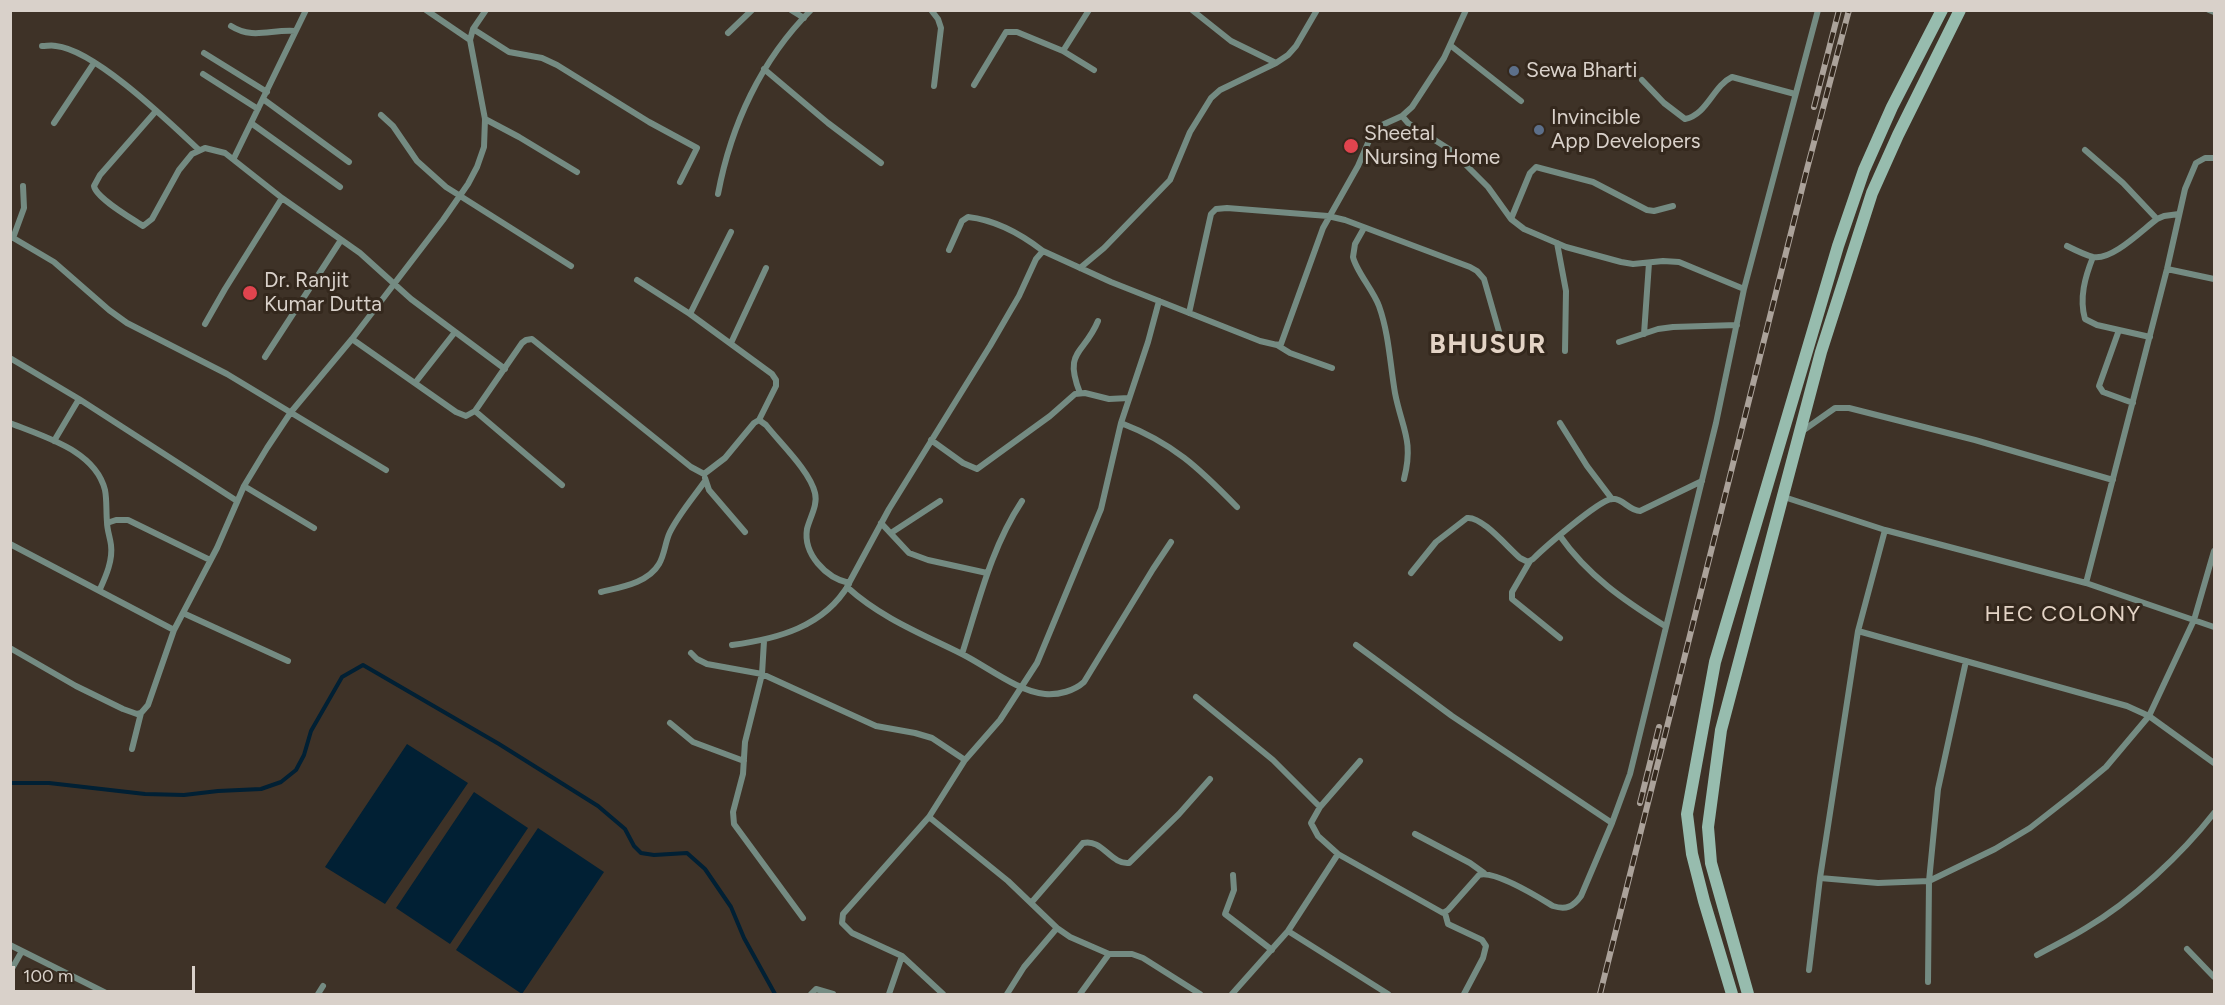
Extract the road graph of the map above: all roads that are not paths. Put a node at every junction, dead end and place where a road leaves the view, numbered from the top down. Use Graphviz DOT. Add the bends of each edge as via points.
graph roads {
  1 [pos="306,10"];
  2 [pos="426,10"];
  3 [pos="486,10"];
  4 [pos="752,10"];
  5 [pos="791,10"];
  6 [pos="811,10"];
  7 [pos="931,10"];
  8 [pos="1089,10"];
  9 [pos="1192,10"];
  10 [pos="1317,10"];
  11 [pos="1466,10"];
  12 [pos="1818,10"];
  13 [pos="1942,10"];
  14 [pos="1960,10"];
  15 [pos="2209,10"];
  16 [pos="2214,12"];
  17 [pos="804,18"];
  18 [pos="231,26"];
  19 [pos="473,29"];
  20 [pos="295,32"];
  21 [pos="728,33"];
  22 [pos="470,40"];
  23 [pos="1450,45"];
  24 [pos="42,46"];
  25 [pos="1063,51"];
  26 [pos="204,54"];
  27 [pos="94,63"];
  28 [pos="1276,63"];
  29 [pos="764,69"];
  30 [pos="1094,70"];
  31 [pos="203,74"];
  32 [pos="1642,80"];
  33 [pos="974,85"];
  34 [pos="934,86"];
  35 [pos="267,92"];
  36 [pos="1796,94"];
  37 [pos="263,99"];
  38 [pos="1521,101"];
  39 [pos="258,109"];
  40 [pos="156,111"];
  41 [pos="381,115"];
  42 [pos="1402,116"];
  43 [pos="484,119"];
  44 [pos="54,123"];
  45 [pos="251,123"];
  46 [pos="198,149"];
  47 [pos="2085,150"];
  48 [pos="234,158"];
  49 [pos="2214,158"];
  50 [pos="349,162"];
  51 [pos="881,162"];
  52 [pos="577,172"];
  53 [pos="680,183"];
  54 [pos="23,186"];
  55 [pos="340,187"];
  56 [pos="718,194"];
  57 [pos="459,197"];
  58 [pos="282,198"];
  59 [pos="1673,206"];
  60 [pos="2179,214"];
  61 [pos="1328,216"];
  62 [pos="1511,219"];
  63 [pos="2157,219"];
  64 [pos="1364,228"];
  65 [pos="731,232"];
  66 [pos="12,237"];
  67 [pos="341,240"];
  68 [pos="1557,243"];
  69 [pos="2067,246"];
  70 [pos="949,250"];
  71 [pos="1043,251"];
  72 [pos="2093,257"];
  73 [pos="1650,262"];
  74 [pos="571,266"];
  75 [pos="766,268"];
  76 [pos="1080,268"];
  77 [pos="2167,269"];
  78 [pos="2214,279"];
  79 [pos="637,280"];
  80 [pos="394,284"];
  81 [pos="1744,289"];
  82 [pos="1159,301"];
  83 [pos="1189,313"];
  84 [pos="690,314"];
  85 [pos="1098,321"];
  86 [pos="206,324"];
  87 [pos="1737,325"];
  88 [pos="2119,330"];
  89 [pos="455,332"];
  90 [pos="1644,334"];
  91 [pos="1500,335"];
  92 [pos="2150,337"];
  93 [pos="352,339"];
  94 [pos="1619,342"];
  95 [pos="731,343"];
  96 [pos="1277,345"];
  97 [pos="1565,351"];
  98 [pos="265,357"];
  99 [pos="10,358"];
  100 [pos="1332,368"];
  101 [pos="505,369"];
  102 [pos="415,383"];
  103 [pos="1080,393"];
  104 [pos="1129,398"];
  105 [pos="79,399"];
  106 [pos="2133,403"];
  107 [pos="475,411"];
  108 [pos="291,412"];
  109 [pos="759,420"];
  110 [pos="10,423"];
  111 [pos="1121,423"];
  112 [pos="1560,423"];
  113 [pos="1800,433"];
  114 [pos="931,440"];
  115 [pos="54,441"];
  116 [pos="386,470"];
  117 [pos="705,478"];
  118 [pos="1404,479"];
  119 [pos="2113,480"];
  120 [pos="1702,481"];
  121 [pos="562,485"];
  122 [pos="244,486"];
  123 [pos="1784,497"];
  124 [pos="1612,499"];
  125 [pos="237,501"];
  126 [pos="940,501"];
  127 [pos="1022,501"];
  128 [pos="1237,507"];
  129 [pos="1759,508"];
  130 [pos="1778,514"];
  131 [pos="106,523"];
  132 [pos="881,523"];
  133 [pos="314,528"];
  134 [pos="1885,530"];
  135 [pos="746,532"];
  136 [pos="891,533"];
  137 [pos="1560,536"];
  138 [pos="1172,542"];
  139 [pos="10,543"];
  140 [pos="2214,551"];
  141 [pos="210,560"];
  142 [pos="1530,561"];
  143 [pos="987,573"];
  144 [pos="1411,573"];
  145 [pos="2086,583"];
  146 [pos="848,585"];
  147 [pos="100,589"];
  148 [pos="601,592"];
  149 [pos="183,613"];
  150 [pos="2194,620"];
  151 [pos="1665,626"];
  152 [pos="2214,627"];
  153 [pos="174,630"];
  154 [pos="1858,631"];
  155 [pos="1560,638"];
  156 [pos="764,641"];
  157 [pos="732,645"];
  158 [pos="1356,645"];
  159 [pos="10,648"];
  160 [pos="691,654"];
  161 [pos="962,654"];
  162 [pos="288,661"];
  163 [pos="1966,661"];
  164 [pos="762,674"];
  165 [pos="1022,687"];
  166 [pos="1196,696"];
  167 [pos="141,713"];
  168 [pos="2149,716"];
  169 [pos="670,723"];
  170 [pos="132,749"];
  171 [pos="965,760"];
  172 [pos="744,761"];
  173 [pos="1360,761"];
  174 [pos="2214,763"];
  175 [pos="1210,779"];
  176 [pos="1320,807"];
  177 [pos="2214,813"];
  178 [pos="929,817"];
  179 [pos="1612,823"];
  180 [pos="1415,834"];
  181 [pos="1338,854"];
  182 [pos="1484,873"];
  183 [pos="1233,875"];
  184 [pos="1820,878"];
  185 [pos="1929,881"];
  186 [pos="1031,903"];
  187 [pos="1445,913"];
  188 [pos="803,918"];
  189 [pos="1057,928"];
  190 [pos="1288,931"];
  191 [pos="10,945"];
  192 [pos="2187,949"];
  193 [pos="1272,950"];
  194 [pos="22,951"];
  195 [pos="1109,954"];
  196 [pos="2037,955"];
  197 [pos="902,956"];
  198 [pos="1809,970"];
  199 [pos="10,972"];
  200 [pos="2214,977"];
  201 [pos="1928,982"];
  202 [pos="323,986"];
  203 [pos="108,994"];
  204 [pos="318,994"];
  205 [pos="810,994"];
  206 [pos="833,994"];
  207 [pos="890,994"];
  208 [pos="943,994"];
  209 [pos="1007,994"];
  210 [pos="1080,994"];
  211 [pos="1200,994"];
  212 [pos="1232,994"];
  213 [pos="1388,994"];
  214 [pos="1464,994"];
  215 [pos="1732,994"];
  216 [pos="1748,994"];
  1 -- 20 [label="street"];
  2 -- 22 [label="street"];
  3 -- 19 [label="street"];
  4 -- 21 [label="street"];
  5 -- 17 [label="street"];
  6 -- 17 [label="street"];
  7 -- 34 [label="street" via="941,28"];
  8 -- 25 [label="street"];
  9 -- 28 [label="street" via="1232,41"];
  10 -- 28 [label="street" via="1296,46"];
  11 -- 23 [label="street"];
  12 -- 36 [label="street"];
  13 -- 129 [label="main road" via="1864,170"];
  14 -- 113 [label="main road" via="1872,193 1821,352"];
  15 -- 16 [label="street"];
  17 -- 29 [label="street"];
  18 -- 20 [label="street" via="246,34"];
  19 -- 22 [label="street"];
  19 -- 53 [label="street" via="509,52 557,65 697,148"];
  20 -- 35 [label="street"];
  22 -- 43 [label="street"];
  23 -- 38 [label="street"];
  23 -- 42 [label="street" via="1420,96"];
  24 -- 27 [label="street" via="68,49"];
  25 -- 30 [label="street"];
  25 -- 33 [label="street" via="1017,32 1006,32"];
  26 -- 35 [label="street"];
  27 -- 40 [label="street"];
  27 -- 44 [label="street"];
  28 -- 76 [label="street" via="1211,98 1190,132 1170,180 1123,231"];
  29 -- 51 [label="street"];
  29 -- 56 [label="street" via="731,140"];
  31 -- 39 [label="street"];
  32 -- 36 [label="street" via="1685,119 1698,113 1732,77"];
  35 -- 37 [label="street"];
  36 -- 81 [label="street"];
  37 -- 39 [label="street"];
  37 -- 50 [label="street"];
  39 -- 45 [label="street"];
  40 -- 46 [label="street"];
  40 -- 46 [label="street" via="100,175 93,188 98,194 143,225 152,219 179,170"];
  41 -- 57 [label="street" via="417,161"];
  42 -- 61 [label="street" via="1375,130"];
  42 -- 62 [label="street" via="1461,159"];
  43 -- 52 [label="street"];
  43 -- 57 [label="street" via="484,147"];
  45 -- 48 [label="street"];
  45 -- 55 [label="street"];
  46 -- 48 [label="street" via="214,149"];
  47 -- 63 [label="street"];
  48 -- 58 [label="street"];
  49 -- 60 [label="street" via="2196,162"];
  54 -- 66 [label="street" via="24,208"];
  57 -- 74 [label="street"];
  57 -- 80 [label="street"];
  58 -- 67 [label="street"];
  58 -- 86 [label="street"];
  59 -- 62 [label="street" via="1647,210 1593,182 1536,167"];
  60 -- 63 [label="street"];
  60 -- 77 [label="street"];
  61 -- 64 [label="street"];
  61 -- 83 [label="street" via="1213,210"];
  61 -- 96 [label="street" via="1285,337"];
  62 -- 68 [label="street"];
  63 -- 72 [label="street" via="2110,254"];
  64 -- 91 [label="street" via="1477,271 1484,279"];
  64 -- 118 [label="street" via="1353,257 1384,323 1395,393 1408,441"];
  65 -- 84 [label="street"];
  66 -- 108 [label="street" via="54,262 127,323"];
  67 -- 80 [label="street"];
  67 -- 98 [label="street"];
  68 -- 73 [label="street" via="1621,262"];
  68 -- 97 [label="street" via="1566,291"];
  69 -- 72 [label="street"];
  70 -- 71 [label="street" via="962,221 968,217 1017,232"];
  71 -- 76 [label="street"];
  71 -- 114 [label="street"];
  72 -- 88 [label="street" via="2084,283 2084,317"];
  73 -- 81 [label="street" via="1679,262"];
  73 -- 90 [label="street"];
  75 -- 95 [label="street"];
  76 -- 82 [label="street"];
  77 -- 78 [label="street"];
  77 -- 92 [label="street"];
  79 -- 84 [label="street"];
  80 -- 89 [label="street"];
  80 -- 93 [label="street"];
  81 -- 87 [label="street"];
  82 -- 83 [label="street"];
  82 -- 104 [label="street"];
  83 -- 96 [label="street"];
  84 -- 95 [label="street"];
  85 -- 103 [label="street" via="1074,362 1073,376"];
  87 -- 90 [label="street" via="1673,327"];
  87 -- 120 [label="street"];
  88 -- 92 [label="street"];
  88 -- 106 [label="street" via="2100,386 2103,392"];
  89 -- 101 [label="street"];
  89 -- 102 [label="street"];
  90 -- 94 [label="street"];
  92 -- 106 [label="street"];
  93 -- 102 [label="street"];
  93 -- 108 [label="street"];
  95 -- 109 [label="street" via="776,380"];
  96 -- 100 [label="street"];
  99 -- 105 [label="street"];
  101 -- 107 [label="street"];
  101 -- 117 [label="street" via="522,344 532,339"];
  102 -- 107 [label="street" via="461,415"];
  103 -- 104 [label="street" via="1104,399"];
  103 -- 114 [label="street" via="977,469"];
  104 -- 111 [label="street"];
  105 -- 115 [label="street"];
  105 -- 125 [label="street"];
  106 -- 119 [label="street"];
  107 -- 121 [label="street"];
  108 -- 116 [label="street"];
  108 -- 122 [label="street"];
  109 -- 117 [label="street"];
  109 -- 146 [label="street" via="813,486 816,501 807,537 812,555 822,568"];
  110 -- 115 [label="street"];
  111 -- 128 [label="street" via="1181,453"];
  111 -- 165 [label="street" via="1107,489 1089,542 1037,663"];
  112 -- 124 [label="street"];
  113 -- 119 [label="street" via="1835,408 1849,408"];
  113 -- 123 [label="main road"];
  114 -- 132 [label="street"];
  115 -- 131 [label="street" via="86,459 101,478"];
  117 -- 135 [label="street" via="709,490"];
  117 -- 148 [label="street" via="668,535 658,566 642,580"];
  119 -- 145 [label="street"];
  120 -- 124 [label="street" via="1640,511"];
  120 -- 151 [label="street"];
  122 -- 125 [label="street"];
  122 -- 133 [label="street"];
  123 -- 130 [label="main road"];
  123 -- 134 [label="street"];
  124 -- 137 [label="street"];
  125 -- 141 [label="street"];
  126 -- 136 [label="street"];
  127 -- 143 [label="street" via="1000,537"];
  129 -- 130 [label="main road"];
  129 -- 215 [label="main road" via="1714,662 1687,814 1692,854"];
  130 -- 216 [label="main road" via="1721,730 1708,826 1712,863"];
  131 -- 141 [label="street" via="128,520"];
  131 -- 147 [label="street" via="112,551"];
  132 -- 136 [label="street"];
  132 -- 146 [label="street"];
  134 -- 145 [label="street"];
  134 -- 154 [label="street"];
  136 -- 143 [label="street" via="916,556"];
  137 -- 142 [label="street"];
  137 -- 151 [label="street" via="1574,556 1617,595"];
  138 -- 165 [label="street" via="1084,682 1071,691 1046,694"];
  139 -- 147 [label="street"];
  140 -- 150 [label="street"];
  141 -- 149 [label="street"];
  142 -- 144 [label="street" via="1520,558 1472,517 1459,522 1436,542"];
  142 -- 155 [label="street" via="1512,599"];
  143 -- 161 [label="street"];
  145 -- 150 [label="street"];
  146 -- 156 [label="street" via="823,614 797,630"];
  146 -- 161 [label="street" via="861,600 895,622"];
  147 -- 153 [label="street"];
  149 -- 153 [label="street"];
  149 -- 162 [label="street"];
  150 -- 152 [label="street"];
  150 -- 168 [label="street"];
  151 -- 179 [label="street" via="1630,774"];
  153 -- 167 [label="street" via="152,695"];
  154 -- 163 [label="street"];
  154 -- 184 [label="street"];
  156 -- 157 [label="street"];
  156 -- 164 [label="street"];
  158 -- 179 [label="street" via="1452,716"];
  159 -- 167 [label="street" via="76,686 123,709"];
  160 -- 164 [label="street" via="707,664"];
  161 -- 165 [label="street"];
  163 -- 168 [label="street" via="2080,691"];
  163 -- 185 [label="street" via="1938,789"];
  164 -- 171 [label="street" via="876,726 932,738"];
  164 -- 172 [label="street" via="746,734"];
  165 -- 171 [label="street"];
  166 -- 176 [label="street" via="1273,760"];
  167 -- 170 [label="street"];
  168 -- 174 [label="street"];
  168 -- 185 [label="street" via="2106,767 2030,828"];
  169 -- 172 [label="street" via="693,742"];
  171 -- 178 [label="street"];
  172 -- 188 [label="street" via="734,824"];
  173 -- 176 [label="street"];
  175 -- 186 [label="street" via="1129,863 1121,862 1095,844 1083,843"];
  176 -- 181 [label="street" via="1311,826"];
  177 -- 196 [label="street" via="2182,850 2115,908"];
  178 -- 186 [label="street"];
  178 -- 197 [label="street" via="842,919 852,933"];
  179 -- 182 [label="street" via="1581,896 1568,908 1553,906"];
  180 -- 182 [label="street"];
  181 -- 187 [label="street"];
  181 -- 190 [label="street"];
  182 -- 187 [label="street" via="1470,883"];
  183 -- 193 [label="street" via="1234,890 1225,914"];
  184 -- 185 [label="street" via="1878,884"];
  184 -- 198 [label="street"];
  185 -- 201 [label="street"];
  186 -- 189 [label="street"];
  187 -- 214 [label="street" via="1448,924 1482,940 1486,946"];
  189 -- 195 [label="street"];
  189 -- 209 [label="street"];
  190 -- 193 [label="street"];
  190 -- 213 [label="street"];
  191 -- 194 [label="street"];
  192 -- 200 [label="street"];
  193 -- 212 [label="street"];
  194 -- 199 [label="street"];
  194 -- 203 [label="street"];
  195 -- 210 [label="street"];
  195 -- 211 [label="street" via="1143,957"];
  197 -- 207 [label="street"];
  197 -- 208 [label="street"];
  202 -- 204 [label="street"];
  205 -- 206 [label="street" via="816,990"];
}
